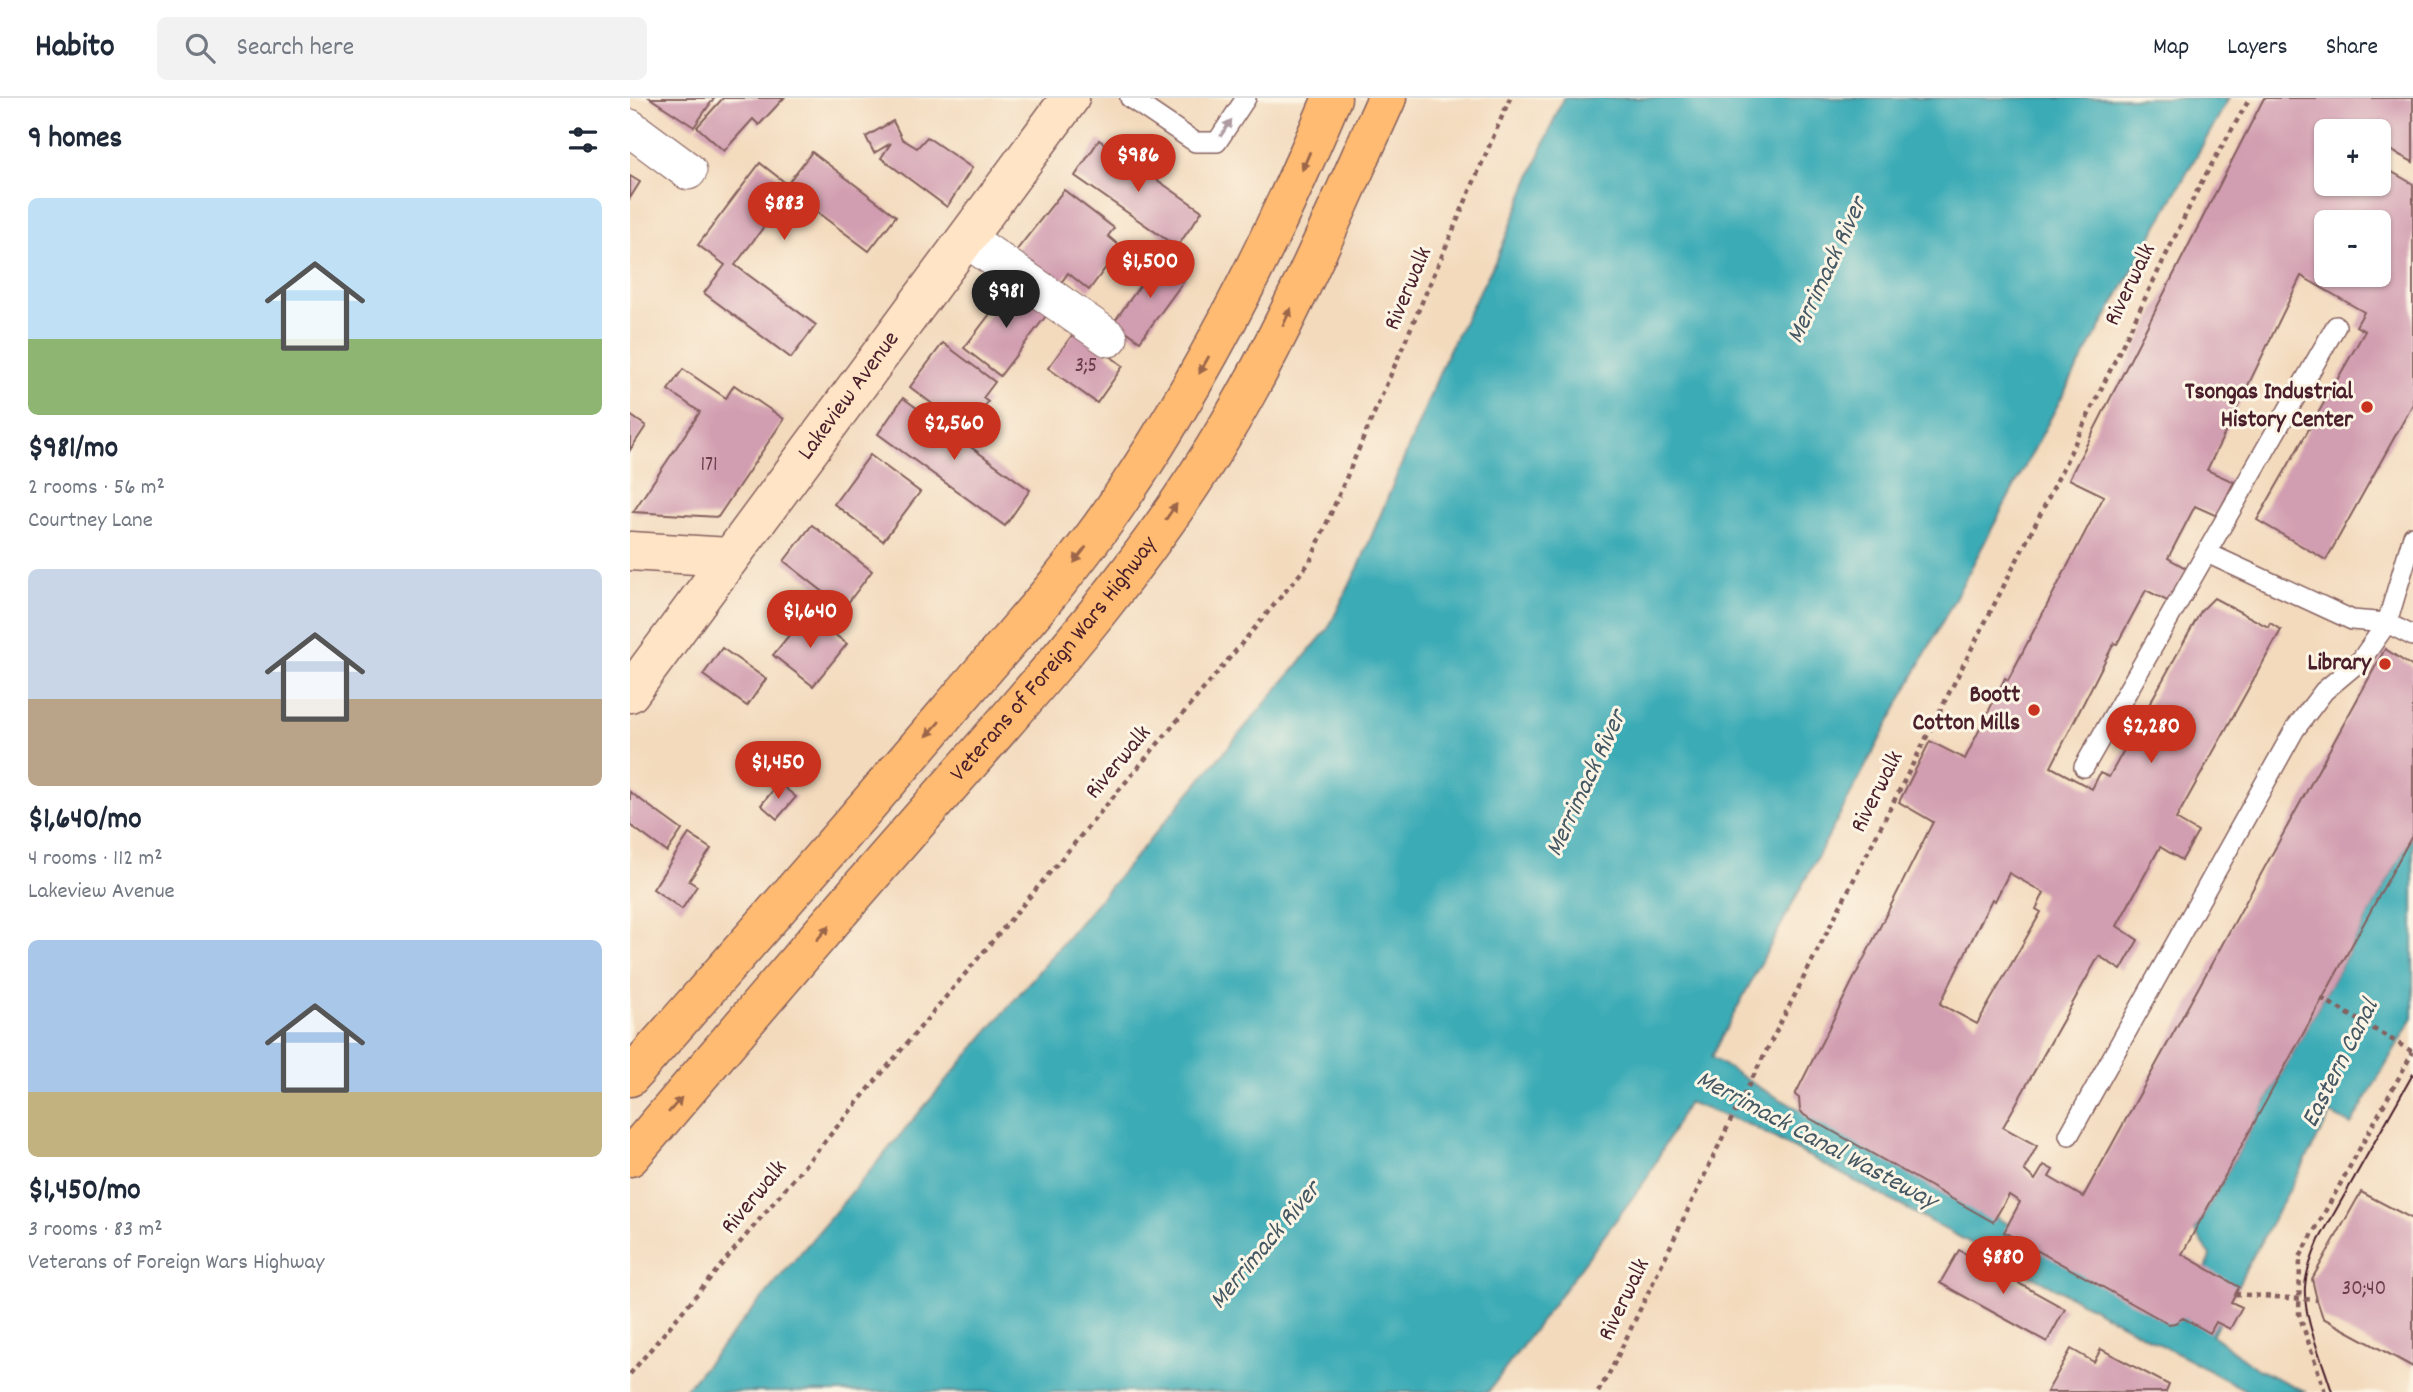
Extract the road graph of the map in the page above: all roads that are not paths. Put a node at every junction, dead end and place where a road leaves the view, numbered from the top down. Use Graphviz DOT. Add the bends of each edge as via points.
graph roads {
  1 [pos="1070,98"];
  2 [pos="1130,98"];
  3 [pos="1246,98"];
  4 [pos="1332,98"];
  5 [pos="1387,98"];
  6 [pos="630,128"];
  7 [pos="688,170"];
  8 [pos="967,239"];
  9 [pos="2336,326"];
  10 [pos="1109,338"];
  11 [pos="2413,536"];
  12 [pos="630,551"];
  13 [pos="2207,553"];
  14 [pos="730,557"];
  15 [pos="2387,623"];
  16 [pos="2413,636"];
  17 [pos="630,693"];
  18 [pos="2084,767"];
  19 [pos="630,1077"];
  20 [pos="2069,1135"];
  21 [pos="630,1157"];
  1 -- 8 [label="main road, Lakeview Avenue"];
  2 -- 3 [label="lane, one-way" via="1195,142 1217,142"];
  4 -- 19 [label="main road, Veterans of Foreign Wars Highway, one-way" via="1249,281 1187,396 1117,505 1044,601"];
  21 -- 5 [label="main road, Veterans of Foreign Wars Highway, one-way" via="1040,684 1140,556 1256,377"];
  6 -- 7 [label="street"];
  8 -- 10 [label="street"];
  8 -- 14 [label="main road, Lakeview Avenue"];
  9 -- 13 [label="lane"];
  11 -- 15 [label="lane"];
  12 -- 14 [label="main road"];
  13 -- 15 [label="lane" via="2351,620"];
  13 -- 18 [label="lane"];
  14 -- 17 [label="main road, Lakeview Avenue"];
  15 -- 16 [label="lane"];
  15 -- 20 [label="lane" via="2361,660 2324,691 2295,729"];
}
